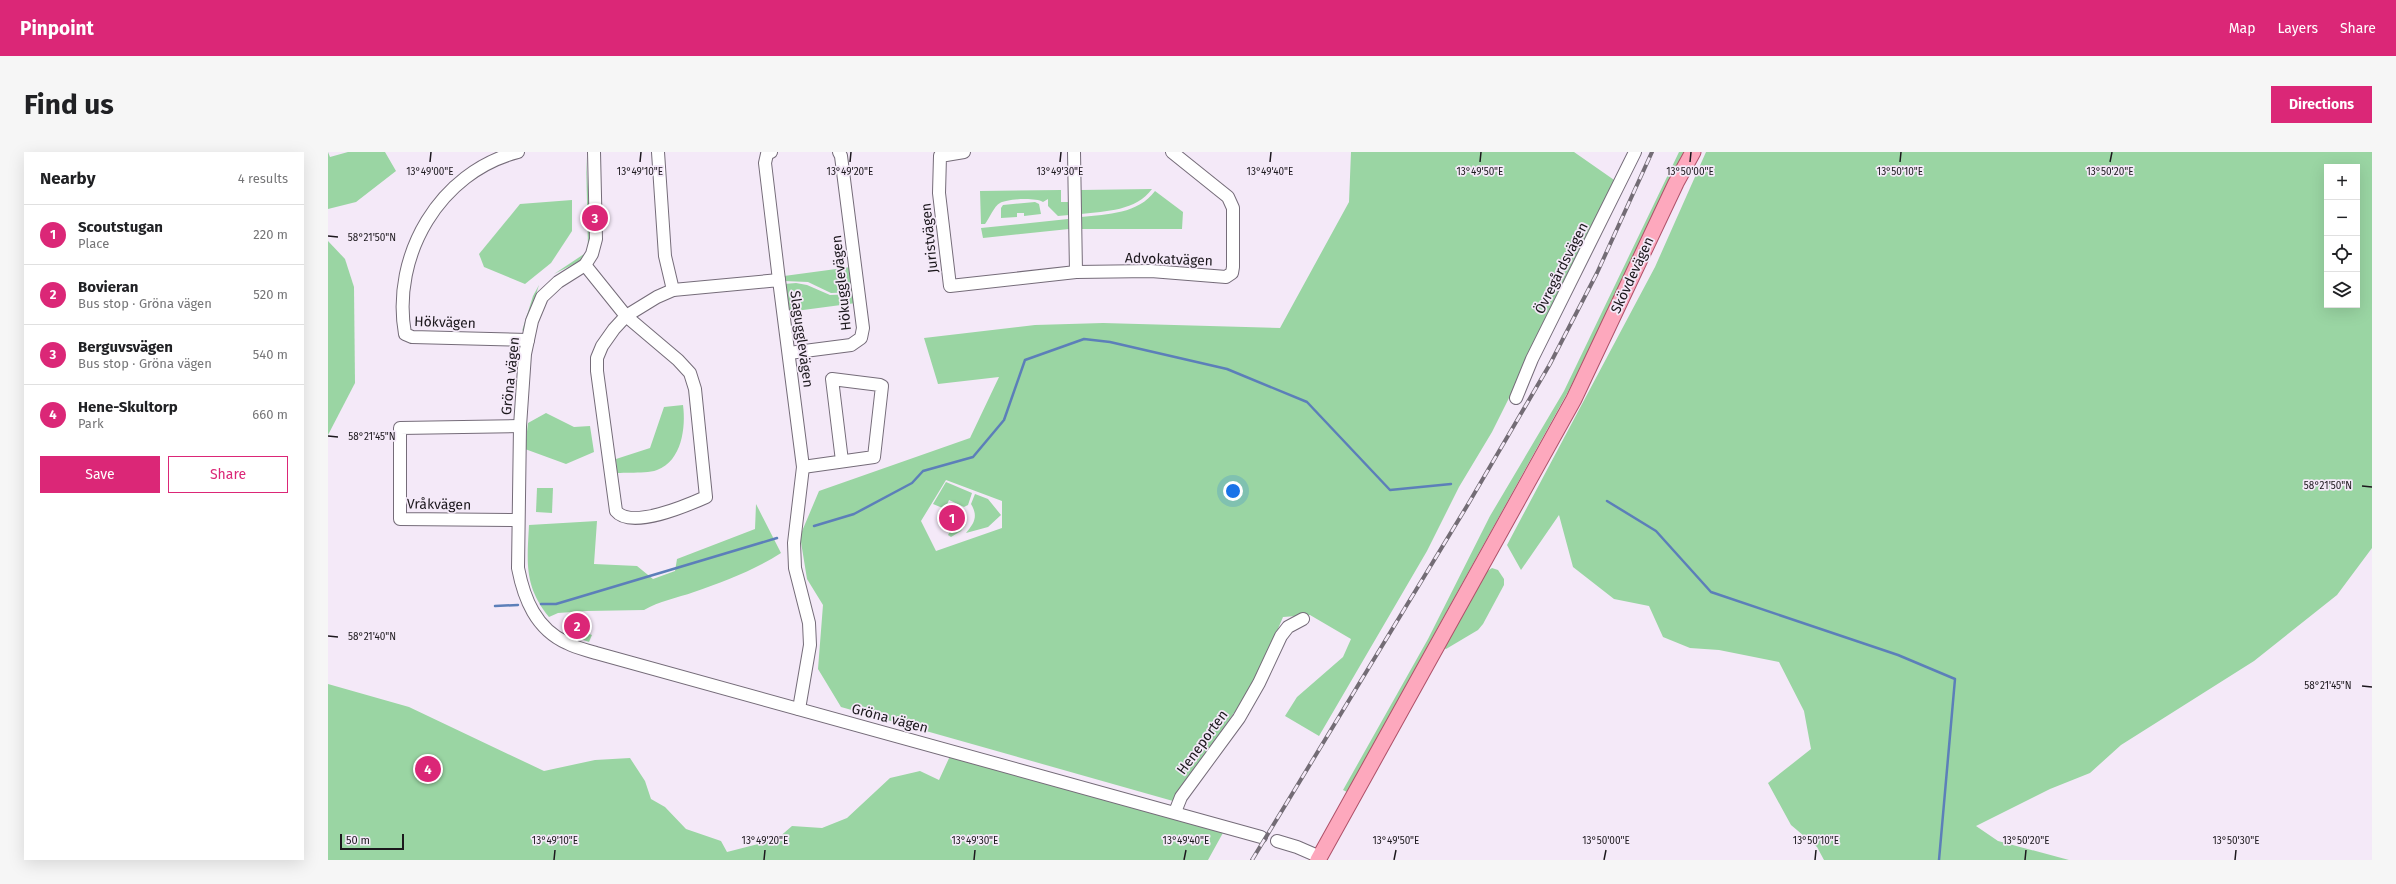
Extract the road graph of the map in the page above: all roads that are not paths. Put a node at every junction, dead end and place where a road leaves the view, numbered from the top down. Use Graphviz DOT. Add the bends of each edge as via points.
graph roads {
  1 [pos="518,152"];
  2 [pos="594,152"];
  3 [pos="658,152"];
  4 [pos="771,152"];
  5 [pos="839,152"];
  6 [pos="964,152"];
  7 [pos="1074,152"];
  8 [pos="1172,152"];
  9 [pos="1635,152"];
  10 [pos="1693,152"];
  11 [pos="585,265"];
  12 [pos="1076,272"];
  13 [pos="779,280"];
  14 [pos="673,290"];
  15 [pos="626,316"];
  16 [pos="528,340"];
  17 [pos="790,353"];
  18 [pos="1516,398"];
  19 [pos="520,426"];
  20 [pos="842,461"];
  21 [pos="803,467"];
  22 [pos="518,520"];
  23 [pos="1303,619"];
  24 [pos="799,709"];
  25 [pos="1175,812"];
  26 [pos="1261,837"];
  27 [pos="1277,841"];
  28 [pos="1319,859"];
  1 -- 16 [label="street, Hökvägen" via="493,161 466,177 432,212 422,228 410,258 406,275 403,325 405,334 412,337"];
  2 -- 11 [label="street" via="596,239 592,254"];
  3 -- 14 [label="street" via="665,256"];
  4 -- 13 [label="street" via="767,154 765,163"];
  5 -- 17 [label="street, Hökugglevägen" via="863,328 861,338 851,345"];
  6 -- 12 [label="street, Juristvägen" via="940,156 939,193 950,286"];
  7 -- 12 [label="street"];
  8 -- 12 [label="street, Advokatvägen" via="1228,197 1233,208 1232,273 1226,277 1151,271"];
  9 -- 18 [label="street, Övregårdsvägen" via="1532,359"];
  10 -- 28 [label="main road, Skövdevägen" via="1574,399"];
  11 -- 15 [label="street"];
  11 -- 16 [label="street, Gröna vägen" via="558,282 542,297"];
  13 -- 14 [label="street, Slagugglevägen"];
  13 -- 17 [label="street, Slagugglevägen"];
  14 -- 15 [label="street, Slagugglevägen"];
  15 -- 15 [label="street" via="690,373 695,389 706,497 672,512 625,517 616,510 597,358 602,346"];
  16 -- 19 [label="street, Gröna vägen" via="521,390"];
  17 -- 21 [label="street, Slagugglevägen"];
  19 -- 22 [label="street, Gröna vägen"];
  19 -- 22 [label="street, Vråkvägen" via="400,428 400,519"];
  20 -- 20 [label="street, Slagugglevägen" via="874,457 882,386 832,379"];
  20 -- 21 [label="street, Slagugglevägen"];
  21 -- 24 [label="street, Slagugglevägen" via="794,543 795,568 809,623 810,645"];
  22 -- 24 [label="street, Gröna vägen" via="518,568 522,591 542,624 567,644"];
  23 -- 25 [label="street, Heneporten" via="1288,627 1281,636 1249,701 1181,797"];
  24 -- 25 [label="street, Gröna vägen"];
  25 -- 26 [label="street"];
  27 -- 28 [label="street" via="1297,847"];
}
